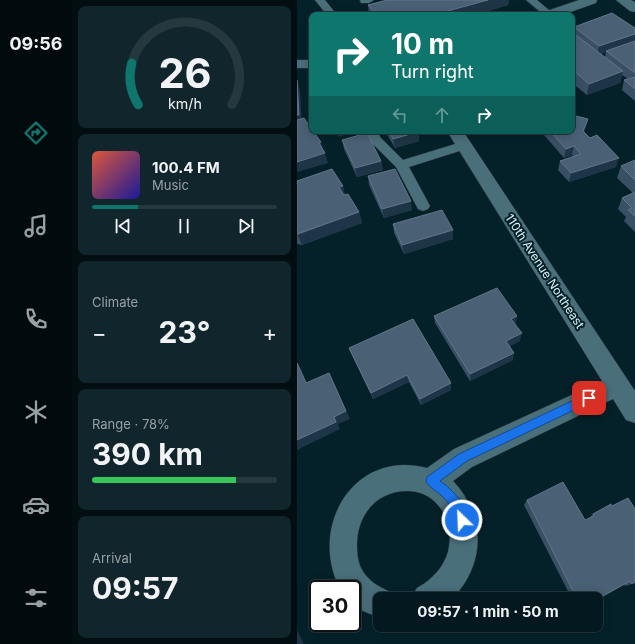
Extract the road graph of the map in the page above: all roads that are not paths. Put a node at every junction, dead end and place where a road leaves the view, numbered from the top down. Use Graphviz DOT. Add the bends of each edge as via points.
graph roads {
  1 [pos="320,0"];
  2 [pos="531,0"];
  3 [pos="591,0"];
  4 [pos="622,0"];
  5 [pos="635,8"];
  6 [pos="330,12"];
  7 [pos="546,12"];
  8 [pos="558,12"];
  9 [pos="297,64"];
  10 [pos="309,64"];
  11 [pos="373,134"];
  12 [pos="460,138"];
  13 [pos="401,165"];
  14 [pos="423,206"];
  15 [pos="617,384"];
  16 [pos="635,412"];
  17 [pos="431,481"];
  18 [pos="439,592"];
  19 [pos="373,601"];
  1 -- 6 [label="lane"];
  2 -- 7 [label="lane"];
  3 -- 8 [label="street"];
  4 -- 5 [label="street"];
  9 -- 10 [label="street"];
  11 -- 13 [label="lane"];
  12 -- 13 [label="lane"];
  12 -- 15 [label="street, 110th Avenue Northeast"];
  13 -- 14 [label="lane"];
  15 -- 16 [label="street, 110th Avenue Northeast"];
  15 -- 17 [label="street" via="463,458"];
  17 -- 18 [label="street" via="447,493 459,510 465,531 463,554 454,575"];
  17 -- 19 [label="street" via="414,476 395,477 378,483 363,495 351,511 343,531 342,552 347,571 357,589"];
}
